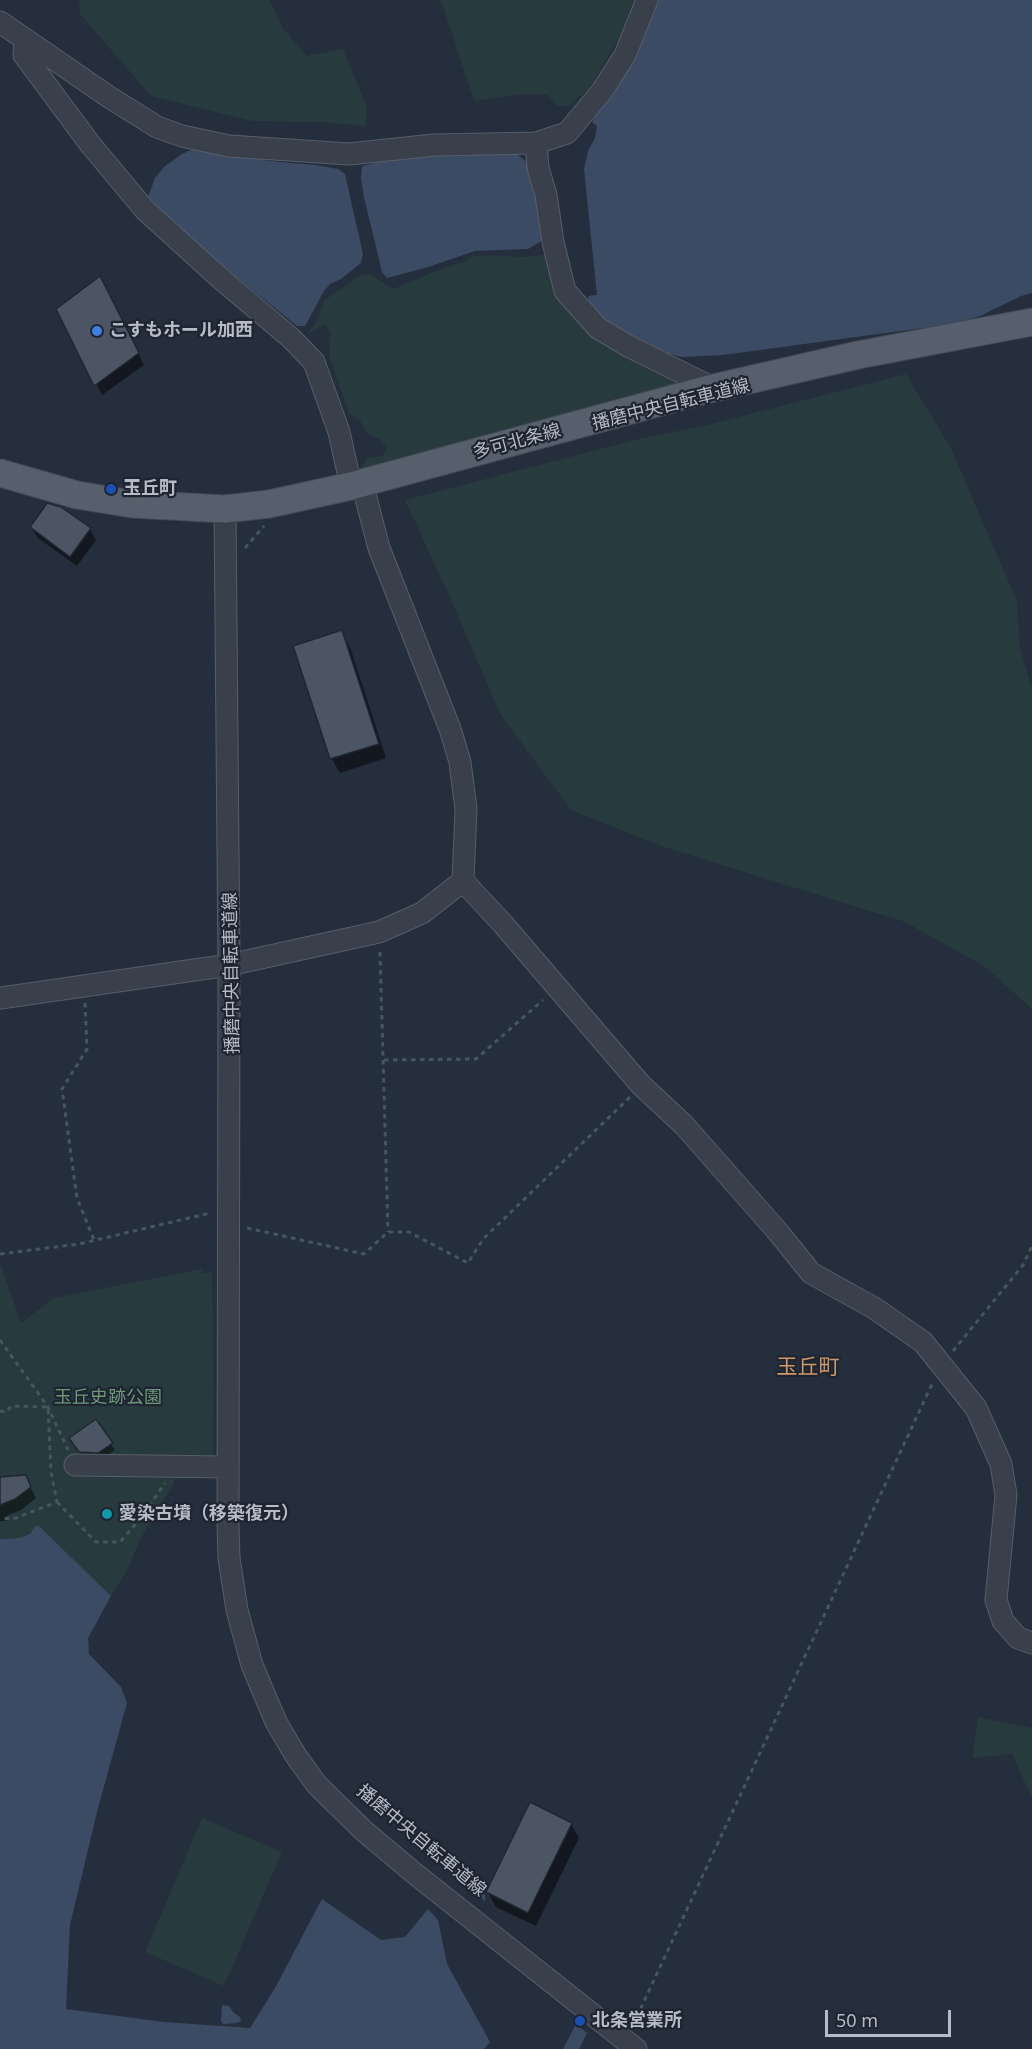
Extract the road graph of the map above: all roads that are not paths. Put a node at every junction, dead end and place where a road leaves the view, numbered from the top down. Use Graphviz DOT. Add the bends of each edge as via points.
graph roads {
  1 [pos="647,0"];
  2 [pos="0,22"];
  3 [pos="25,40"];
  4 [pos="536,143"];
  5 [pos="1032,322"];
  6 [pos="705,390"];
  7 [pos="0,473"];
  8 [pos="356,485"];
  9 [pos="225,509"];
  10 [pos="463,881"];
  11 [pos="229,965"];
  12 [pos="0,998"];
  13 [pos="75,1465"];
  14 [pos="228,1467"];
  15 [pos="1032,1643"];
  16 [pos="631,2045"];
  1 -- 4 [label="street" via="625,55 602,91 567,134"];
  2 -- 3 [label="street"];
  3 -- 4 [label="street" via="157,127 229,146 349,154 434,145"];
  3 -- 8 [label="street" via="24,55 145,210 314,362"];
  4 -- 6 [label="street" via="538,168 566,291 598,328 703,383"];
  5 -- 6 [label="main road, 多可北条線" via="858,355"];
  6 -- 8 [label="main road, 多可北条線"];
  7 -- 9 [label="main road, 多可北条線" via="77,495 132,504"];
  8 -- 9 [label="main road, 多可北条線" via="291,501"];
  8 -- 10 [label="street" via="460,762 466,809"];
  9 -- 11 [label="street"];
  10 -- 11 [label="street" via="422,913 379,932"];
  10 -- 15 [label="street" via="641,1084 684,1125 811,1273 874,1308 923,1342 976,1408 1001,1464 1006,1495 996,1600 1003,1621 1018,1638"];
  11 -- 12 [label="street"];
  11 -- 14 [label="street"];
  13 -- 14 [label="street"];
  14 -- 16 [label="street" via="229,1558 237,1610 252,1665 276,1722 296,1756 317,1785 364,1831"];
}
